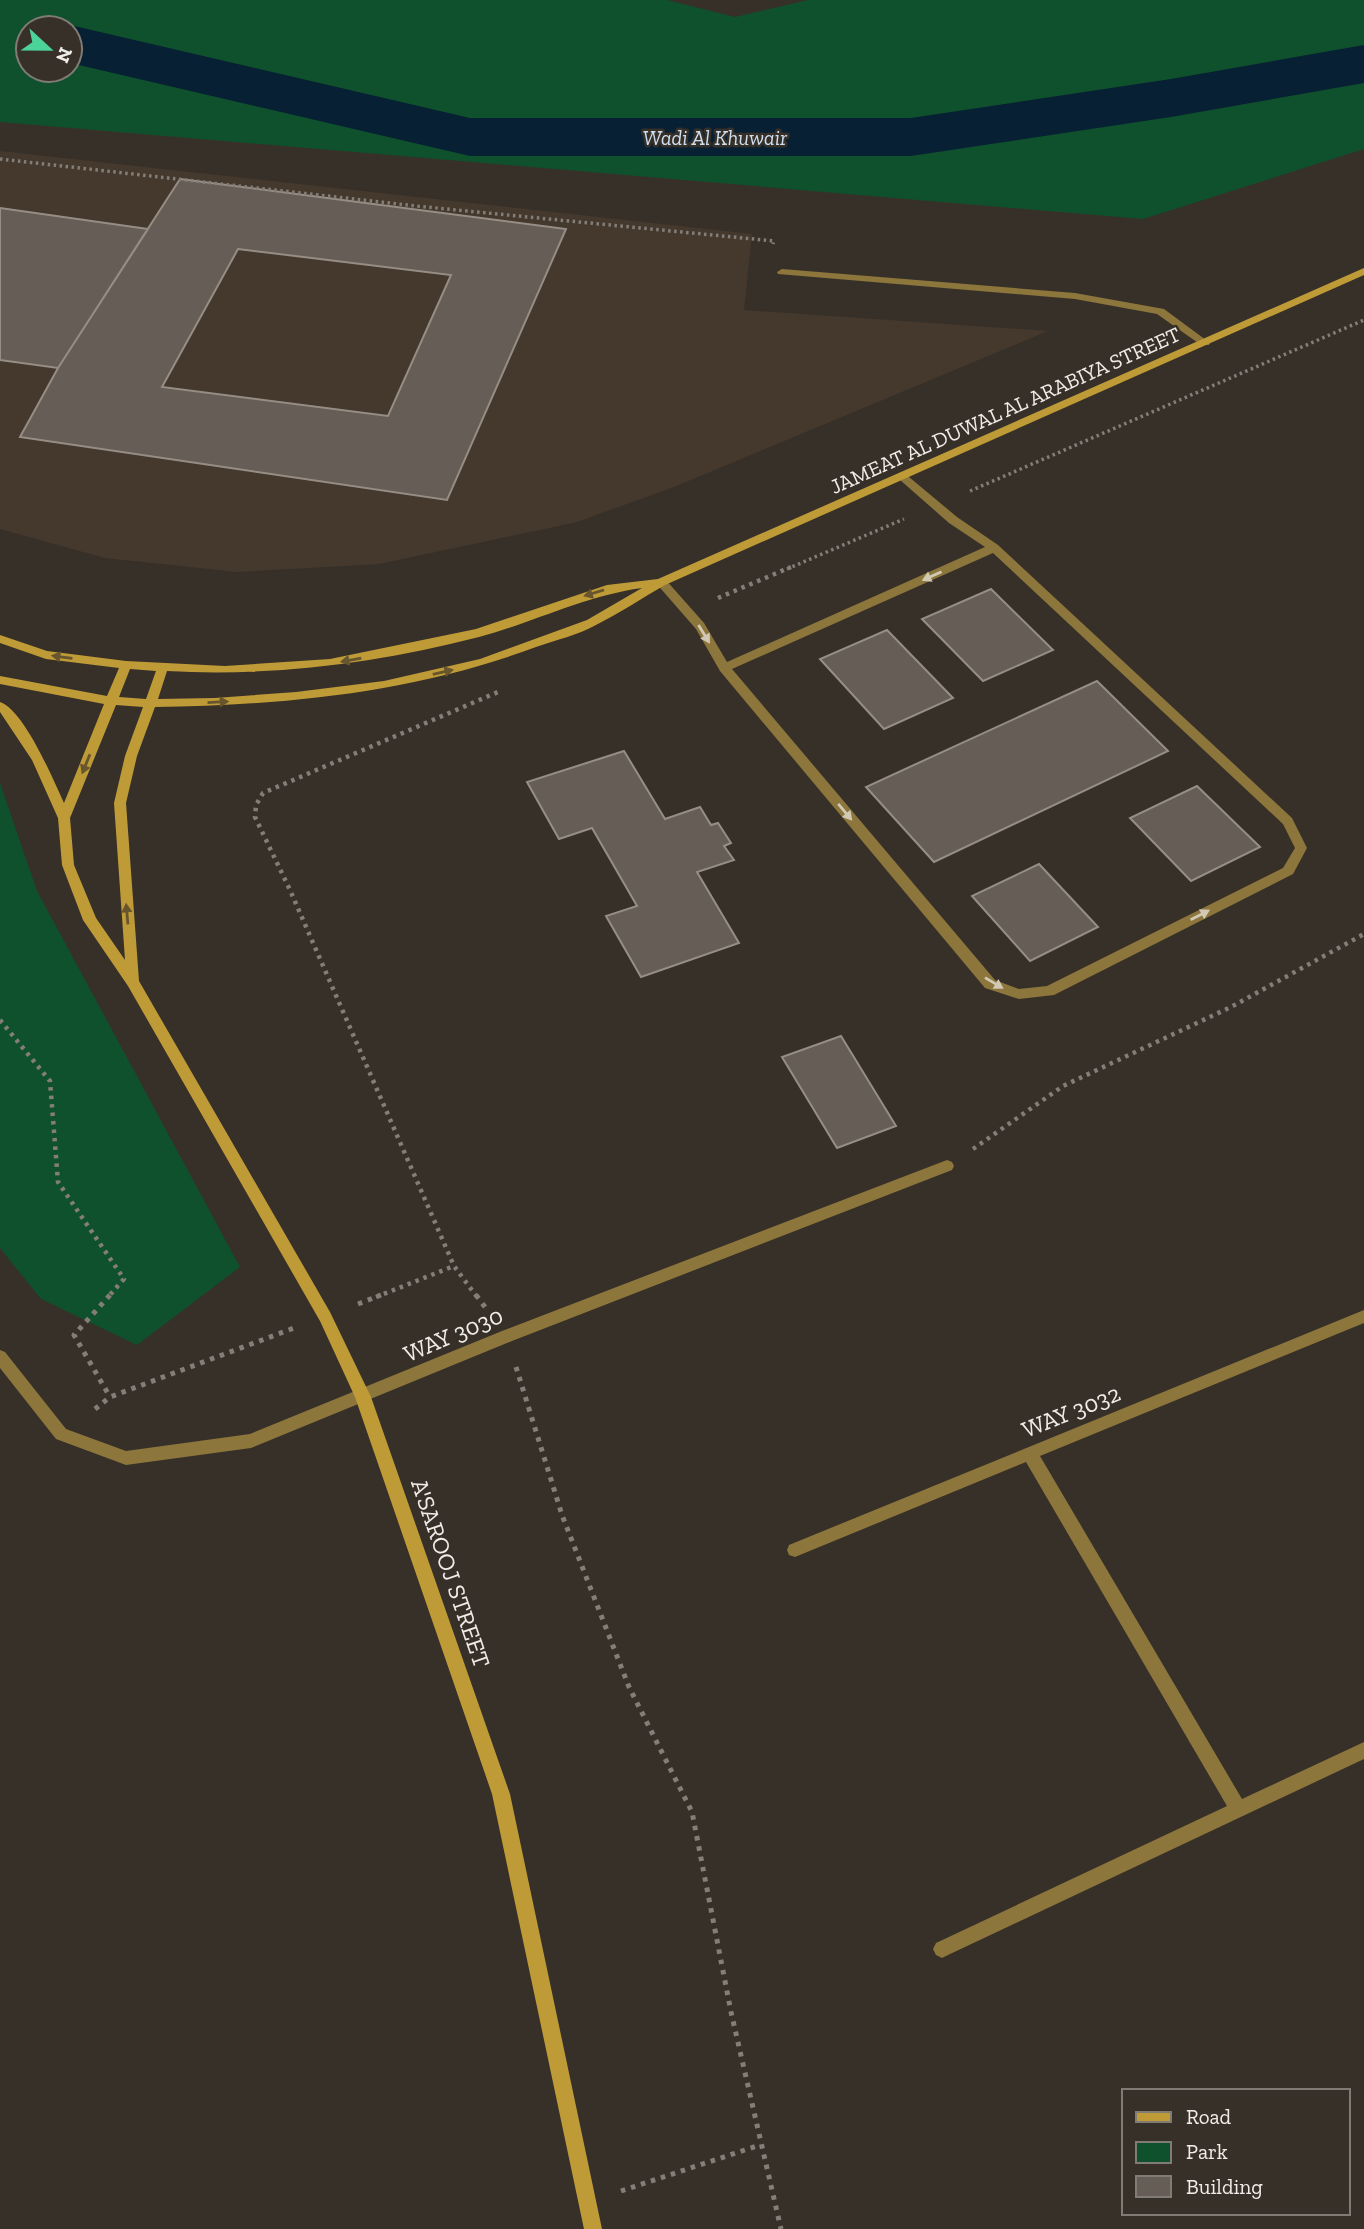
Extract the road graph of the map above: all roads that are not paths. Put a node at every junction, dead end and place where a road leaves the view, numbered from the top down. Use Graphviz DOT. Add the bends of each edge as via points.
graph roads {
  1 [pos="1364,271"];
  2 [pos="782,272"];
  3 [pos="1205,343"];
  4 [pos="903,476"];
  5 [pos="994,548"];
  6 [pos="661,582"];
  7 [pos="0,639"];
  8 [pos="126,665"];
  9 [pos="163,667"];
  10 [pos="724,668"];
  11 [pos="0,680"];
  12 [pos="112,701"];
  13 [pos="149,702"];
  14 [pos="0,706"];
  15 [pos="64,818"];
  16 [pos="133,982"];
  17 [pos="947,1166"];
  18 [pos="1364,1316"];
  19 [pos="0,1357"];
  20 [pos="363,1397"];
  21 [pos="1029,1452"];
  22 [pos="795,1550"];
  23 [pos="1364,1750"];
  24 [pos="1238,1809"];
  25 [pos="942,1949"];
  26 [pos="593,2229"];
  1 -- 3 [label="main road, JAMEAT AL DUWAL AL ARABIYA STREET"];
  2 -- 3 [label="street" via="1075,296 1160,311"];
  3 -- 4 [label="main road, JAMEAT AL DUWAL AL ARABIYA STREET"];
  4 -- 5 [label="street"];
  4 -- 6 [label="main road, JAMEAT AL DUWAL AL ARABIYA STREET"];
  5 -- 10 [label="street, one-way"];
  10 -- 5 [label="street, one-way" via="989,984 1019,994 1049,991 1288,871 1301,848 1288,821"];
  6 -- 9 [label="main road, JAMEAT AL DUWAL AL ARABIYA STREET, one-way" via="607,589 478,633 330,663 225,670"];
  6 -- 10 [label="street, one-way" via="700,626"];
  13 -- 6 [label="main road, JAMEAT AL DUWAL AL ARABIYA STREET, one-way" via="296,696 384,685 482,663 592,623"];
  8 -- 7 [label="main road, JAMEAT AL DUWAL AL ARABIYA STREET, one-way" via="46,655"];
  8 -- 9 [label="main road, JAMEAT AL DUWAL AL ARABIYA STREET"];
  8 -- 12 [label="main road, A'SAROOJ STREET"];
  9 -- 13 [label="main road, A'SAROOJ STREET"];
  11 -- 12 [label="main road, JAMEAT AL DUWAL AL ARABIYA STREET"];
  12 -- 13 [label="main road, JAMEAT AL DUWAL AL ARABIYA STREET"];
  12 -- 15 [label="main road, A'SAROOJ STREET, one-way"];
  16 -- 13 [label="main road, A'SAROOJ STREET, one-way" via="120,803"];
  14 -- 15 [label="main road" via="38,759"];
  15 -- 16 [label="main road, A'SAROOJ STREET" via="68,865 90,920"];
  16 -- 20 [label="main road, A'SAROOJ STREET" via="325,1317"];
  17 -- 20 [label="street, WAY 3030" via="507,1336"];
  18 -- 21 [label="street, WAY 3032"];
  19 -- 20 [label="street, WAY 3030" via="61,1434 126,1458 251,1441"];
  20 -- 26 [label="main road, A'SAROOJ STREET" via="501,1794"];
  21 -- 22 [label="street, WAY 3032"];
  21 -- 24 [label="street"];
  23 -- 24 [label="street"];
  24 -- 25 [label="street"];
}
